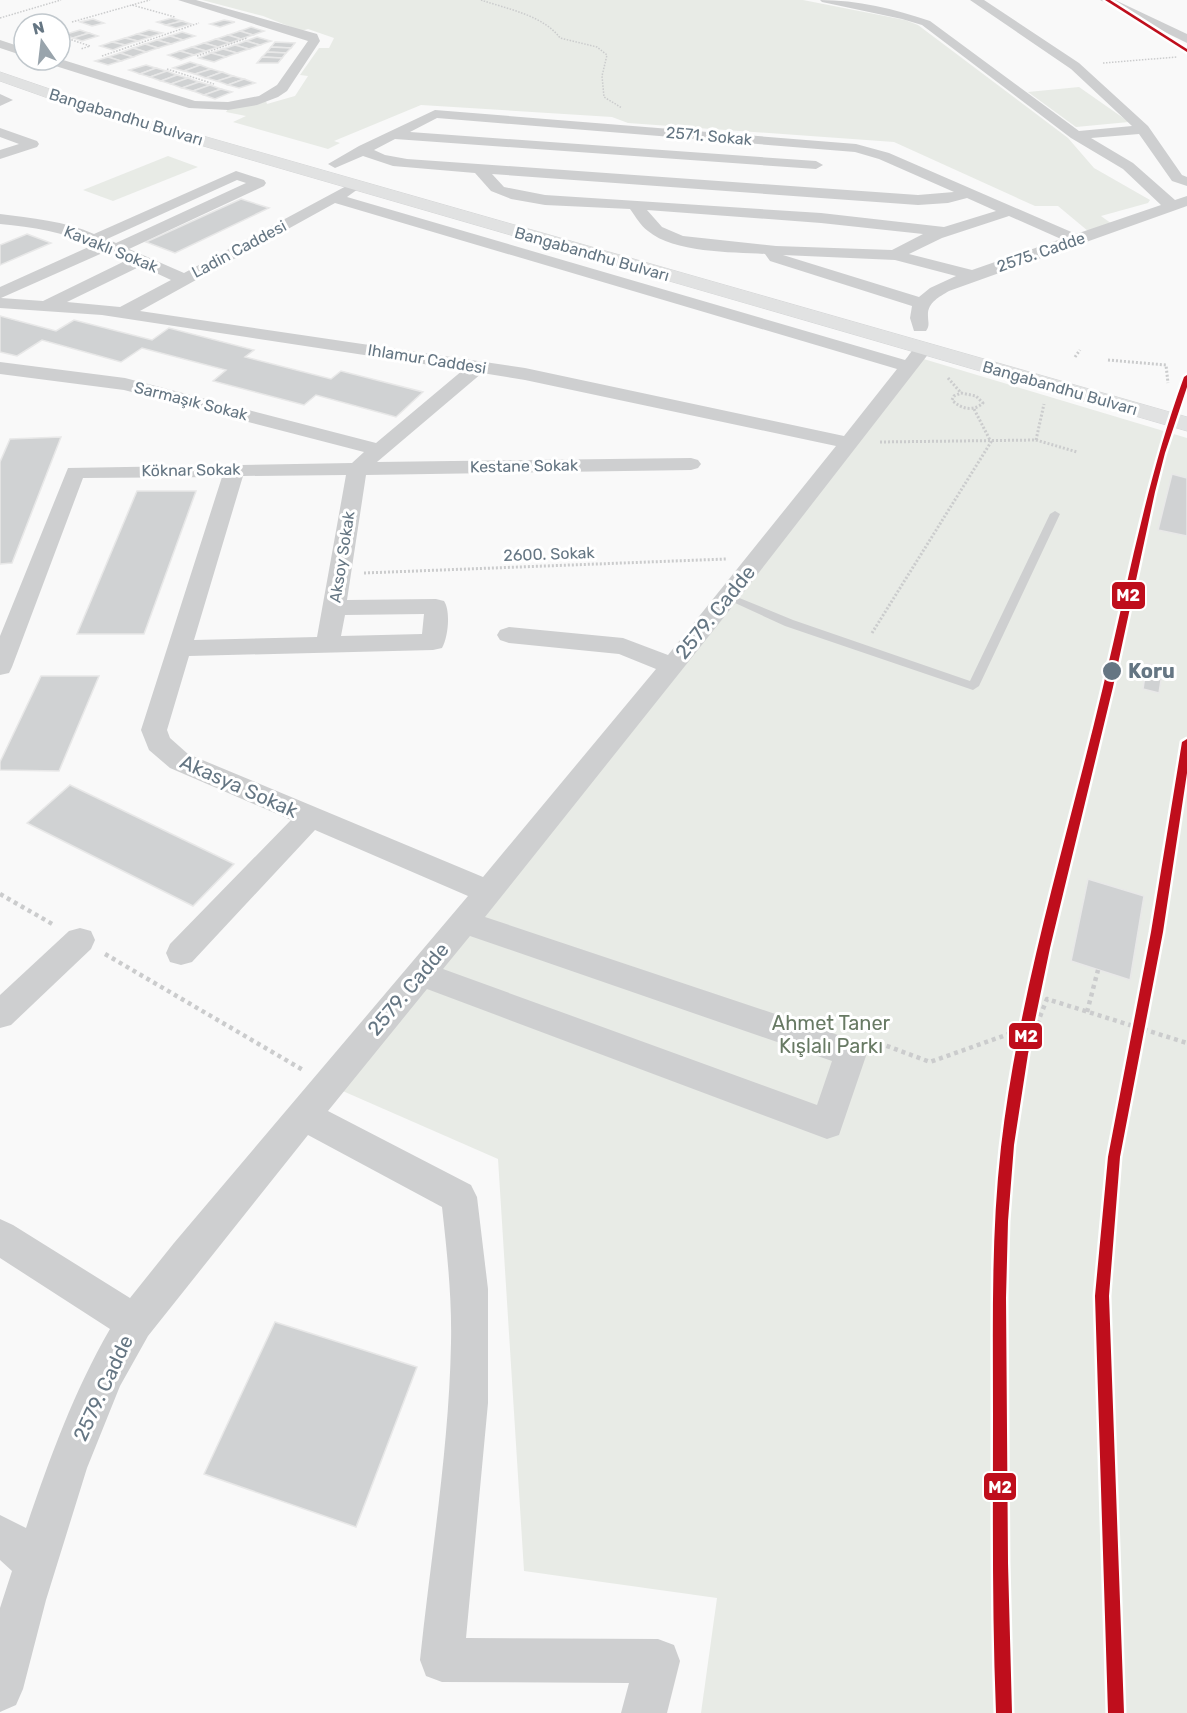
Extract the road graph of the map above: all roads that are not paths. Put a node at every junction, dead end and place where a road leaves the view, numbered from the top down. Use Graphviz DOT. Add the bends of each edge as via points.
graph roads {
  1 [pos="184,0"];
  2 [pos="826,0"];
  3 [pos="976,0"];
  4 [pos="1106,0"];
  5 [pos="1187,39"];
  6 [pos="77,54"];
  7 [pos="72,56"];
  8 [pos="0,60"];
  9 [pos="72,66"];
  10 [pos="0,76"];
  11 [pos="1143,129"];
  12 [pos="0,132"];
  13 [pos="393,135"];
  14 [pos="1076,135"];
  15 [pos="364,149"];
  16 [pos="0,155"];
  17 [pos="335,164"];
  18 [pos="836,166"];
  19 [pos="480,169"];
  20 [pos="872,169"];
  21 [pos="920,172"];
  22 [pos="1187,182"];
  23 [pos="356,186"];
  24 [pos="969,194"];
  25 [pos="334,198"];
  26 [pos="1179,204"];
  27 [pos="635,205"];
  28 [pos="1008,210"];
  29 [pos="2,220"];
  30 [pos="944,232"];
  31 [pos="1076,240"];
  32 [pos="611,241"];
  33 [pos="106,245"];
  34 [pos="771,249"];
  35 [pos="895,255"];
  36 [pos="140,260"];
  37 [pos="973,275"];
  38 [pos="184,279"];
  39 [pos="0,292"];
  40 [pos="0,303"];
  41 [pos="922,304"];
  42 [pos="48,305"];
  43 [pos="123,313"];
  44 [pos="898,321"];
  45 [pos="922,338"];
  46 [pos="986,345"];
  47 [pos="478,367"];
  48 [pos="909,367"];
  49 [pos="0,368"];
  50 [pos="1163,388"];
  51 [pos="1187,402"];
  52 [pos="1187,424"];
  53 [pos="850,442"];
  54 [pos="380,450"];
  55 [pos="691,464"];
  56 [pos="357,469"];
  57 [pos="234,470"];
  58 [pos="1055,514"];
  59 [pos="728,597"];
  60 [pos="334,608"];
  61 [pos="509,635"];
  62 [pos="328,645"];
  63 [pos="181,648"];
  64 [pos="672,666"];
  65 [pos="0,667"];
  66 [pos="310,818"];
  67 [pos="489,892"];
  68 [pos="464,922"];
  69 [pos="80,940"];
  70 [pos="181,953"];
  71 [pos="421,974"];
  72 [pos="0,1016"];
  73 [pos="304,1116"];
  74 [pos="0,1238"];
  75 [pos="135,1323"];
  76 [pos="0,1536"];
  77 [pos="35,1565"];
  78 [pos="0,1689"];
  79 [pos="644,1713"];
  1 -- 9 [label="street" via="314,40 276,94 219,106 194,105"];
  2 -- 14 [label="street" via="926,24"];
  3 -- 11 [label="street" via="1076,66"];
  4 -- 5 [label="street"];
  6 -- 7 [label="street"];
  8 -- 17 [label="main road, Bangabandhu Bulvarı" via="125,102"];
  10 -- 23 [label="main road, Bangabandhu Bulvarı" via="99,111"];
  11 -- 14 [label="street"];
  11 -- 22 [label="street" via="1177,178"];
  12 -- 16 [label="street" via="32,144"];
  13 -- 15 [label="street, 2571. Sokak"];
  13 -- 18 [label="street"];
  13 -- 21 [label="street, 2571. Sokak" via="435,114 856,148"];
  14 -- 26 [label="street" via="1104,162"];
  15 -- 17 [label="street, 2571. Sokak"];
  15 -- 19 [label="street" via="370,155 394,161"];
  17 -- 32 [label="main road, Bangabandhu Bulvarı"];
  19 -- 24 [label="street" via="918,200"];
  19 -- 27 [label="street" via="497,189 508,194"];
  20 -- 21 [label="street"];
  21 -- 24 [label="street, 2571. Sokak"];
  23 -- 25 [label="street, Ladin Caddesi"];
  23 -- 45 [label="main road, Bangabandhu Bulvarı"];
  24 -- 28 [label="street, 2571. Sokak"];
  25 -- 38 [label="street, Ladin Caddesi"];
  25 -- 48 [label="street"];
  26 -- 31 [label="street, 2575. Cadde"];
  27 -- 30 [label="street" via="821,218"];
  27 -- 34 [label="street" via="655,230 667,235 701,243"];
  28 -- 30 [label="street"];
  28 -- 31 [label="street, 2571. Sokak"];
  29 -- 33 [label="street, Kavaklı Sokak" via="66,229"];
  30 -- 35 [label="street" via="913,243"];
  31 -- 37 [label="street, 2575. Cadde"];
  33 -- 33 [label="street" via="236,175 259,183"];
  33 -- 36 [label="street, Kavaklı Sokak"];
  33 -- 39 [label="street"];
  34 -- 35 [label="street"];
  34 -- 41 [label="street" via="776,258"];
  35 -- 37 [label="street"];
  36 -- 38 [label="street, Kavaklı Sokak"];
  36 -- 42 [label="street"];
  37 -- 41 [label="street, 2575. Cadde" via="936,292"];
  38 -- 43 [label="street, Ladin Caddesi"];
  40 -- 42 [label="street, Ihlamur Caddesi"];
  41 -- 45 [label="street"];
  42 -- 43 [label="street, Ihlamur Caddesi"];
  43 -- 47 [label="street, Ihlamur Caddesi"];
  44 -- 45 [label="main road, Bangabandhu Bulvarı"];
  45 -- 46 [label="main road, Bangabandhu Bulvarı"];
  45 -- 48 [label="street, 2579. Cadde"];
  45 -- 52 [label="main road, Bangabandhu Bulvarı"];
  47 -- 53 [label="street, Ihlamur Caddesi"];
  47 -- 54 [label="street"];
  48 -- 53 [label="street, 2579. Cadde"];
  49 -- 54 [label="street, Sarmaşık Sokak" via="125,384"];
  50 -- 51 [label="main road, Bangabandhu Bulvarı"];
  53 -- 59 [label="street, 2579. Cadde"];
  54 -- 56 [label="street"];
  55 -- 56 [label="street, Kestane Sokak"];
  56 -- 57 [label="street, Köknar Sokak"];
  56 -- 60 [label="street, Aksoy Sokak"];
  57 -- 63 [label="street, Akasya Sokak"];
  57 -- 65 [label="street, Köknar Sokak" via="75,472"];
  58 -- 59 [label="lane" via="973,686 789,623"];
  59 -- 64 [label="street, 2579. Cadde"];
  60 -- 62 [label="street, Aksoy Sokak"];
  60 -- 62 [label="street" via="436,606 433,642"];
  61 -- 64 [label="street" via="623,646"];
  62 -- 63 [label="street"];
  63 -- 66 [label="street, Akasya Sokak" via="154,730 158,743 179,761"];
  64 -- 67 [label="street, 2579. Cadde"];
  66 -- 67 [label="street, Akasya Sokak"];
  66 -- 70 [label="street"];
  67 -- 68 [label="street, 2579. Cadde"];
  68 -- 71 [label="street, 2579. Cadde"];
  68 -- 71 [label="street" via="851,1053 827,1124"];
  69 -- 72 [label="street"];
  71 -- 73 [label="street, 2579. Cadde"];
  73 -- 75 [label="street, 2579. Cadde"];
  73 -- 79 [label="street" via="459,1197 469,1289 469,1379 442,1660 658,1661"];
  74 -- 75 [label="street"];
  75 -- 77 [label="street, 2579. Cadde" via="119,1347 89,1412"];
  76 -- 77 [label="street" via="20,1548"];
  77 -- 78 [label="street, 2579. Cadde"];
}
